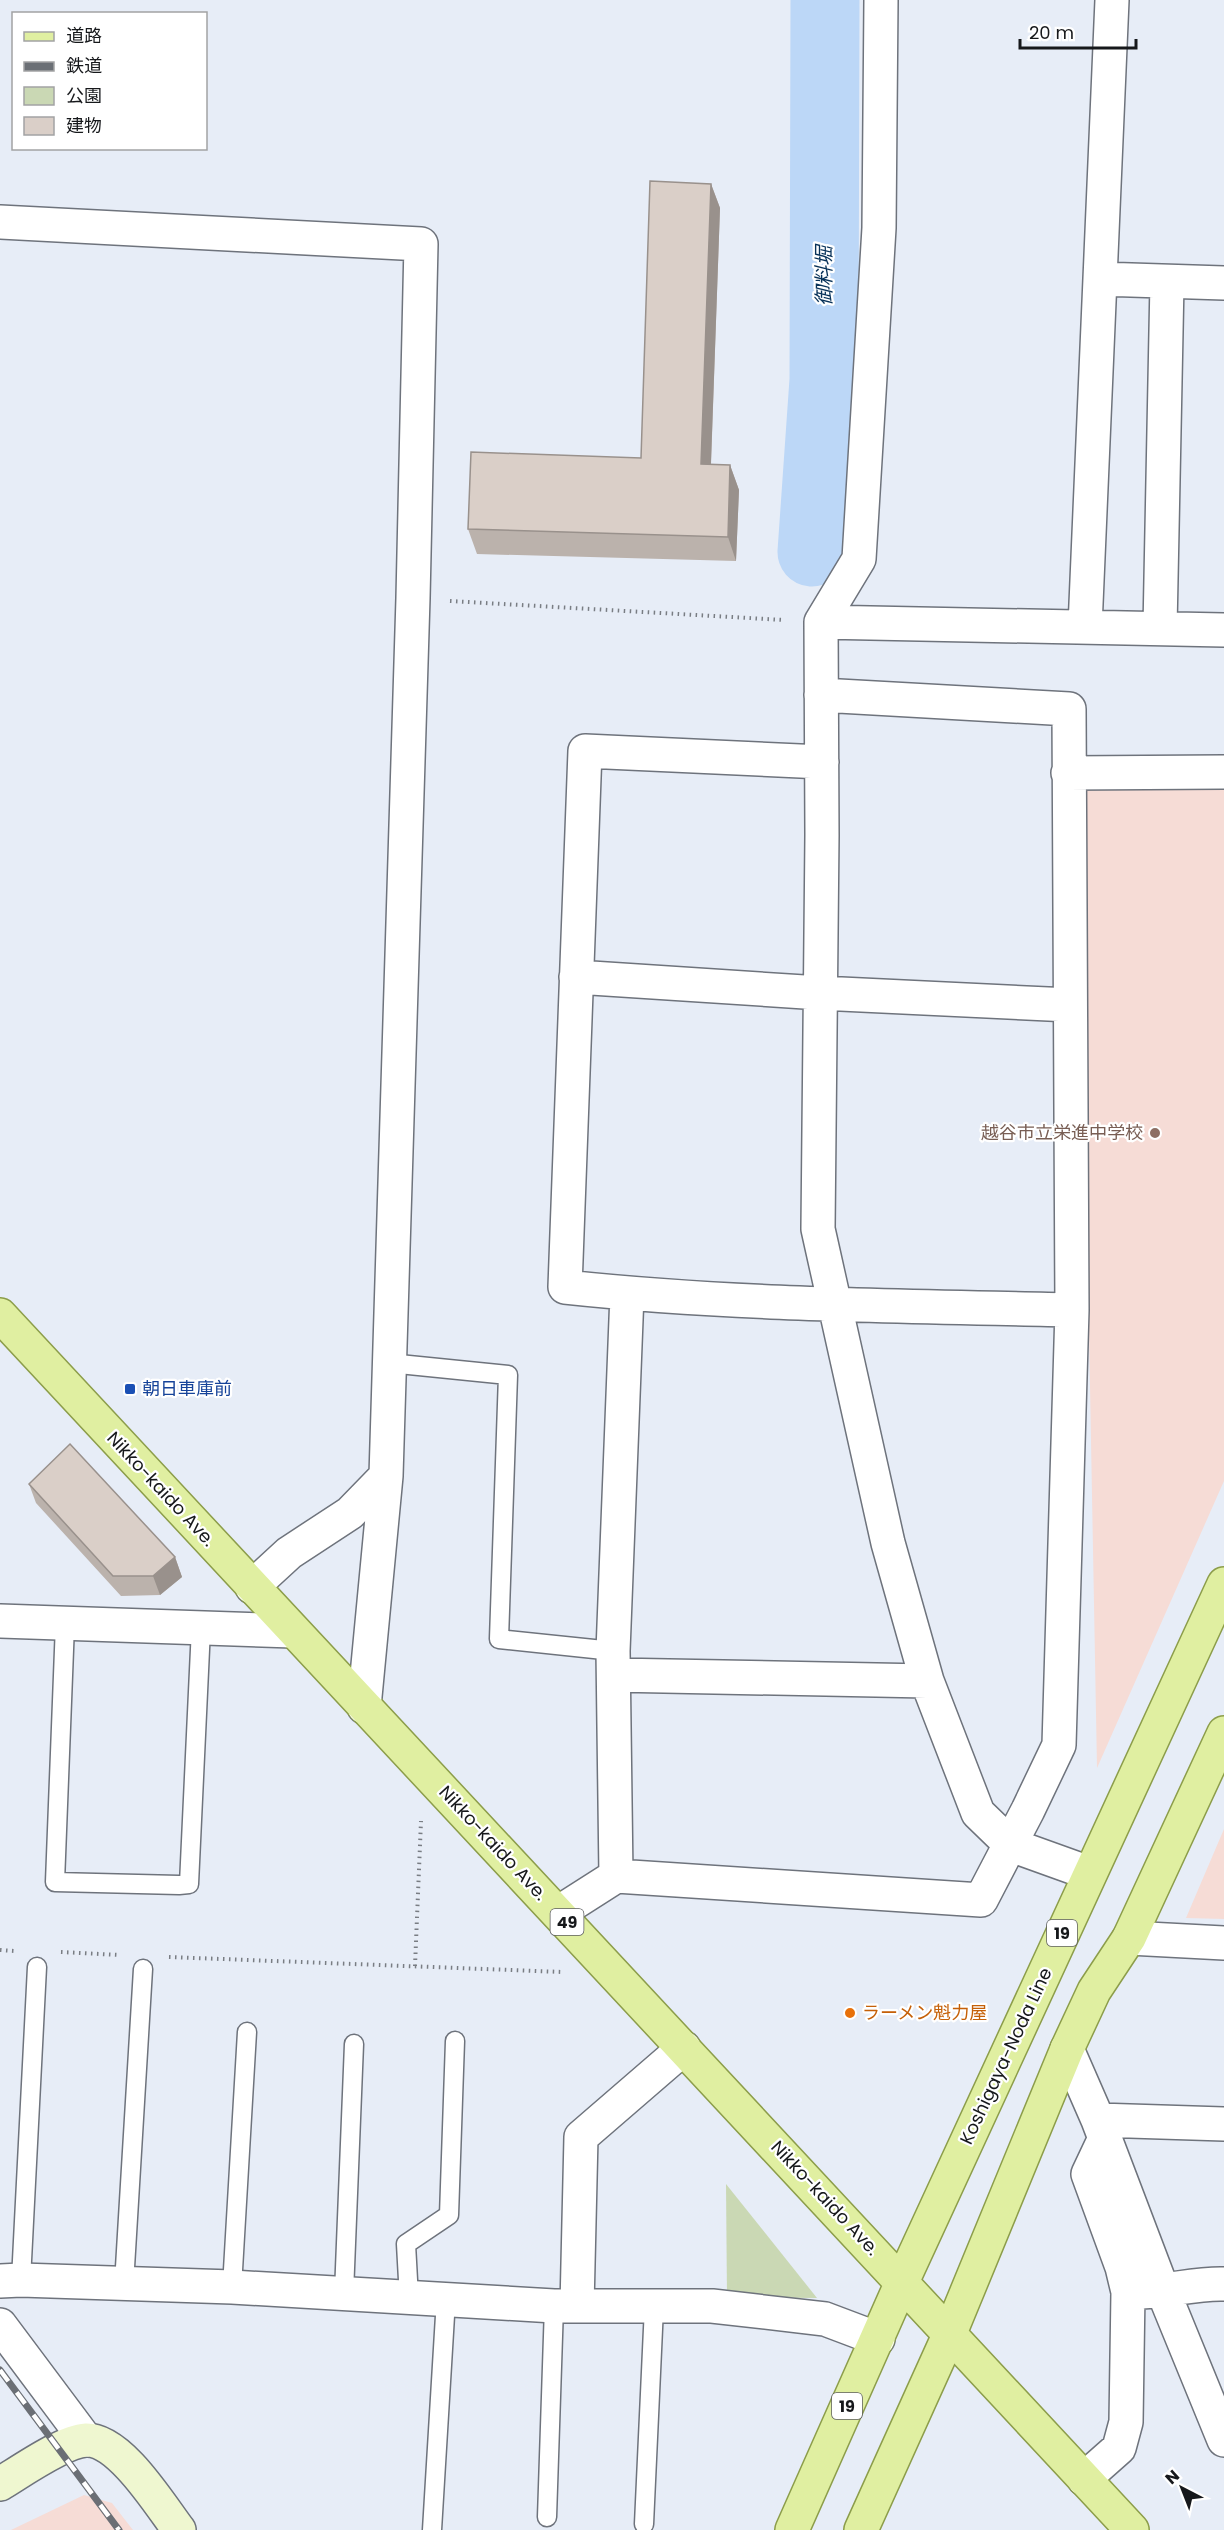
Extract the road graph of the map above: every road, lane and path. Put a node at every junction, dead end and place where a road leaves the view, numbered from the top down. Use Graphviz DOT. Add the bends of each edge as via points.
graph roads {
  1 [pos="881,0"];
  2 [pos="1112,0"];
  3 [pos="0,222"];
  4 [pos="1100,279"];
  5 [pos="1167,282"];
  6 [pos="1224,284"];
  7 [pos="412,598"];
  8 [pos="821,622"];
  9 [pos="1085,627"];
  10 [pos="1160,628"];
  11 [pos="1224,630"];
  12 [pos="821,695"];
  13 [pos="822,762"];
  14 [pos="1224,772"];
  15 [pos="1068,773"];
  16 [pos="576,977"];
  17 [pos="820,993"];
  18 [pos="1070,1005"];
  19 [pos="627,1294"];
  20 [pos="836,1305"];
  21 [pos="1072,1310"];
  22 [pos="0,1315"];
  23 [pos="389,1363"];
  24 [pos="386,1476"];
  25 [pos="1224,1584"];
  26 [pos="252,1587"];
  27 [pos="0,1621"];
  28 [pos="65,1624"];
  29 [pos="201,1628"];
  30 [pos="293,1631"];
  31 [pos="613,1663"];
  32 [pos="927,1681"];
  33 [pos="364,1707"];
  34 [pos="1224,1733"];
  35 [pos="421,1814"];
  36 [pos="1011,1845"];
  37 [pos="1089,1874"];
  38 [pos="616,1876"];
  39 [pos="558,1913"];
  40 [pos="1129,1938"];
  41 [pos="1224,1943"];
  42 [pos="0,1950"];
  43 [pos="24,1951"];
  44 [pos="59,1952"];
  45 [pos="130,1955"];
  46 [pos="166,1957"];
  47 [pos="415,1966"];
  48 [pos="37,1967"];
  49 [pos="143,1969"];
  50 [pos="564,1972"];
  51 [pos="247,2032"];
  52 [pos="455,2041"];
  53 [pos="354,2044"];
  54 [pos="684,2048"];
  55 [pos="1067,2049"];
  56 [pos="1224,2124"];
  57 [pos="1102,2129"];
  58 [pos="10,2280"];
  59 [pos="902,2282"];
  60 [pos="123,2284"];
  61 [pos="1224,2284"];
  62 [pos="232,2287"];
  63 [pos="1163,2291"];
  64 [pos="1128,2292"];
  65 [pos="344,2293"];
  66 [pos="409,2298"];
  67 [pos="446,2299"];
  68 [pos="565,2306"];
  69 [pos="654,2307"];
  70 [pos="0,2325"];
  71 [pos="950,2333"];
  72 [pos="878,2338"];
  73 [pos="86,2440"];
  74 [pos="1224,2440"];
  75 [pos="1084,2479"];
  76 [pos="0,2484"];
  77 [pos="547,2517"];
  78 [pos="644,2524"];
  79 [pos="179,2530"];
  80 [pos="432,2530"];
  81 [pos="792,2530"];
  82 [pos="861,2530"];
  83 [pos="1132,2530"];
  1 -- 8 [label="street" via="879,228 859,559"];
  2 -- 4 [label="street"];
  3 -- 7 [label="street" via="421,244"];
  4 -- 5 [label="street"];
  4 -- 9 [label="street"];
  5 -- 6 [label="street"];
  5 -- 10 [label="street"];
  7 -- 8 [label="path"];
  7 -- 23 [label="street"];
  8 -- 9 [label="street"];
  8 -- 12 [label="street"];
  9 -- 10 [label="street"];
  10 -- 11 [label="street"];
  12 -- 13 [label="street"];
  12 -- 15 [label="street" via="1068,709"];
  13 -- 16 [label="street" via="585,752"];
  13 -- 17 [label="street"];
  14 -- 15 [label="street"];
  15 -- 18 [label="street"];
  16 -- 17 [label="street"];
  16 -- 19 [label="street" via="565,1287"];
  17 -- 18 [label="street"];
  17 -- 20 [label="street" via="818,1229"];
  18 -- 21 [label="street"];
  19 -- 20 [label="street"];
  19 -- 31 [label="street"];
  20 -- 21 [label="street"];
  20 -- 32 [label="street" via="888,1543"];
  21 -- 36 [label="street" via="1059,1745"];
  22 -- 26 [label="main road, Nikko-kaido Ave. / 49"];
  23 -- 24 [label="street"];
  23 -- 31 [label="lane" via="508,1375 499,1639"];
  24 -- 26 [label="street" via="350,1513 289,1553"];
  24 -- 33 [label="street"];
  25 -- 37 [label="main road, Koshigaya-Noda Line / 19"];
  26 -- 30 [label="main road, Nikko-kaido Ave. / 49"];
  27 -- 28 [label="street"];
  28 -- 29 [label="street"];
  28 -- 29 [label="lane" via="55,1882 189,1884"];
  29 -- 30 [label="street"];
  30 -- 33 [label="main road, Nikko-kaido Ave. / 49"];
  31 -- 32 [label="street"];
  31 -- 38 [label="street"];
  32 -- 36 [label="street" via="978,1813"];
  33 -- 39 [label="main road, Nikko-kaido Ave. / 49"];
  34 -- 40 [label="main road"];
  35 -- 47 [label="path"];
  36 -- 37 [label="street"];
  36 -- 38 [label="street" via="981,1900"];
  37 -- 59 [label="main road, Koshigaya-Noda Line / 19"];
  38 -- 39 [label="street"];
  39 -- 54 [label="main road, Nikko-kaido Ave. / 49"];
  40 -- 41 [label="street"];
  40 -- 55 [label="main road" via="1094,1991"];
  42 -- 43 [label="path"];
  44 -- 45 [label="path"];
  46 -- 47 [label="path"];
  47 -- 50 [label="path"];
  48 -- 58 [label="lane"];
  49 -- 60 [label="lane"];
  51 -- 62 [label="lane"];
  52 -- 66 [label="lane" via="449,2215 406,2244"];
  53 -- 65 [label="lane"];
  54 -- 59 [label="main road, Nikko-kaido Ave. / 49"];
  54 -- 68 [label="street" via="581,2137"];
  55 -- 57 [label="street"];
  55 -- 71 [label="main road"];
  56 -- 57 [label="street"];
  57 -- 63 [label="street"];
  57 -- 64 [label="street" via="1088,2174"];
  58 -- 60 [label="street"];
  59 -- 71 [label="main road, Nikko-kaido Ave. / 49"];
  59 -- 72 [label="main road, Koshigaya-Noda Line / 19"];
  60 -- 62 [label="street"];
  61 -- 63 [label="street"];
  62 -- 65 [label="street"];
  63 -- 64 [label="street"];
  63 -- 74 [label="street"];
  64 -- 75 [label="street" via="1126,2422 1119,2448"];
  65 -- 66 [label="street"];
  66 -- 67 [label="street"];
  67 -- 68 [label="street"];
  67 -- 80 [label="lane"];
  68 -- 69 [label="street"];
  68 -- 77 [label="lane"];
  69 -- 72 [label="street" via="712,2306 825,2319"];
  69 -- 78 [label="lane"];
  70 -- 73 [label="street"];
  71 -- 75 [label="main road, Nikko-kaido Ave. / 49"];
  71 -- 82 [label="main road"];
  72 -- 81 [label="main road, Koshigaya-Noda Line / 19"];
  73 -- 76 [label="main road" via="68,2445"];
  73 -- 79 [label="main road" via="106,2446 128,2463"];
  75 -- 83 [label="main road, Nikko-kaido Ave. / 49"];
}
